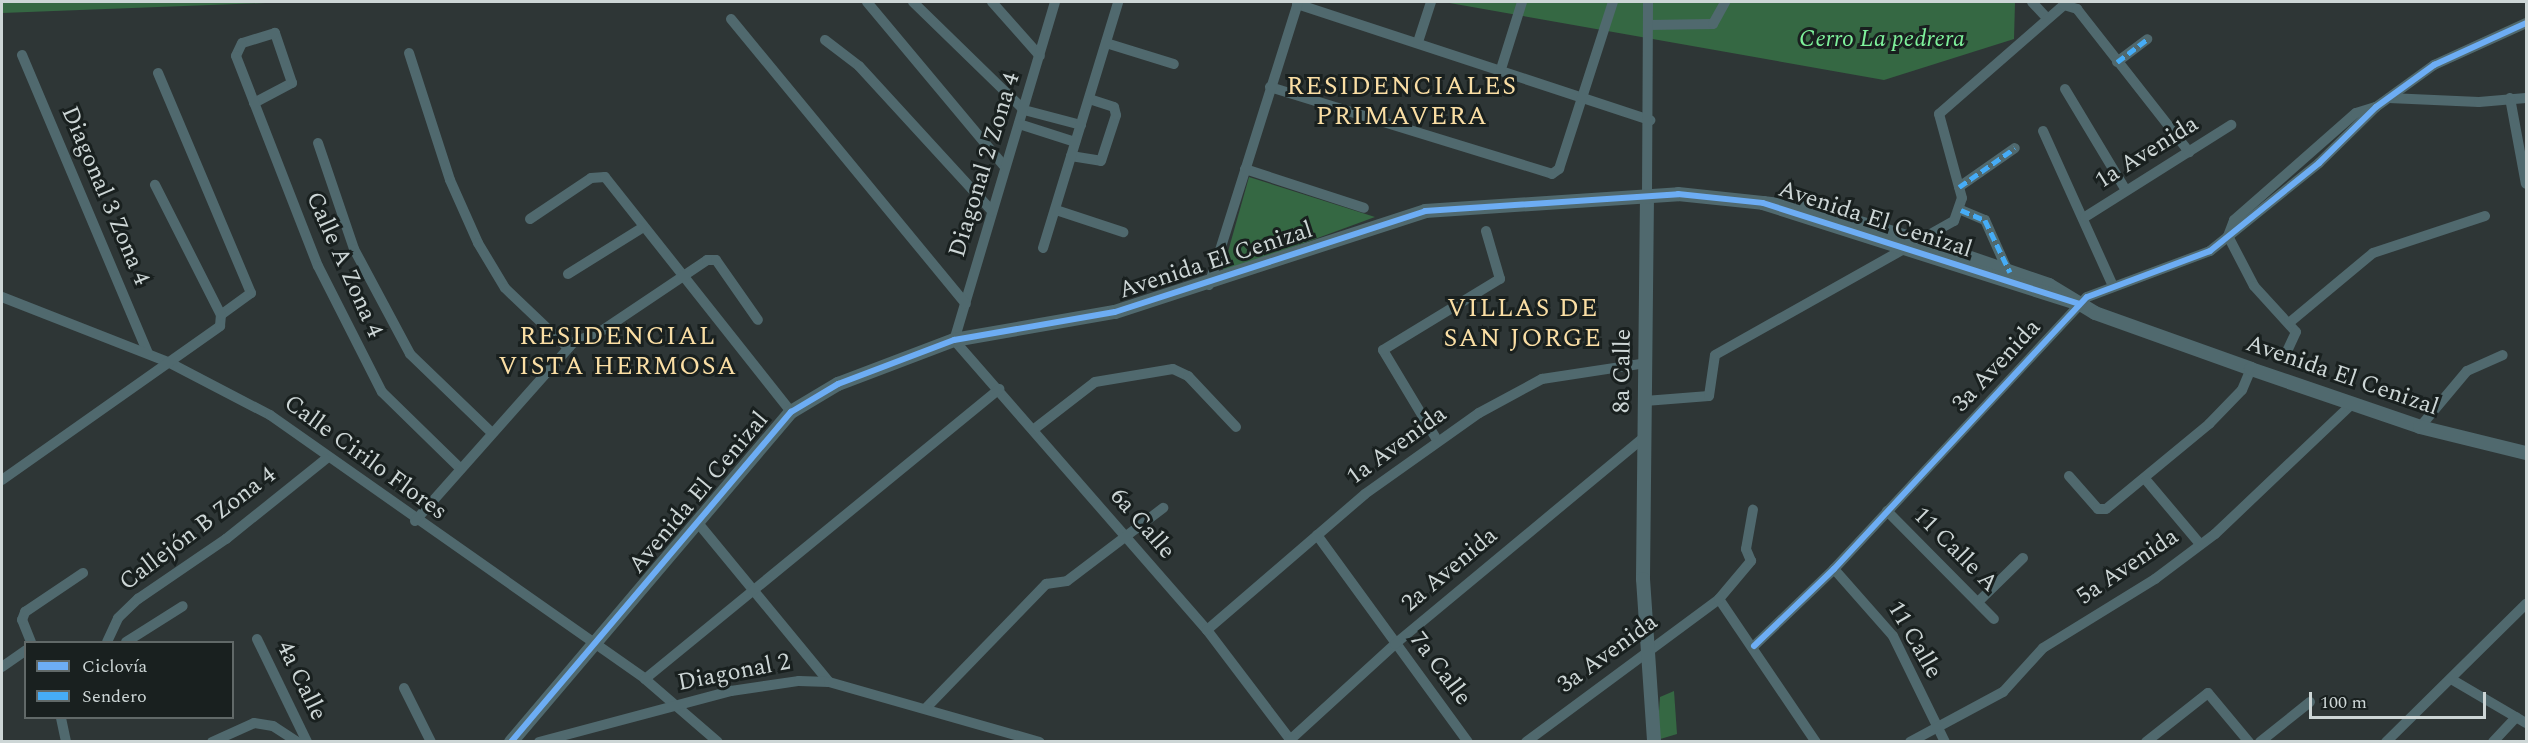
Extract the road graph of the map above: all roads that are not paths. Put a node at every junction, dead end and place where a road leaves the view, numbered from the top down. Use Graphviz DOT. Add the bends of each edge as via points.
graph roads {
  1 [pos="867,2"];
  2 [pos="913,2"];
  3 [pos="992,2"];
  4 [pos="1055,2"];
  5 [pos="1118,2"];
  6 [pos="1431,2"];
  7 [pos="1522,2"];
  8 [pos="1612,2"];
  9 [pos="1648,2"];
  10 [pos="1725,2"];
  11 [pos="2032,2"];
  12 [pos="1297,3"];
  13 [pos="2047,18"];
  14 [pos="731,19"];
  15 [pos="2526,23"];
  16 [pos="1648,25"];
  17 [pos="2147,39"];
  18 [pos="825,40"];
  19 [pos="1418,42"];
  20 [pos="1106,44"];
  21 [pos="22,54"];
  22 [pos="409,54"];
  23 [pos="1040,56"];
  24 [pos="2117,62"];
  25 [pos="1174,64"];
  26 [pos="1501,69"];
  27 [pos="158,73"];
  28 [pos="1270,87"];
  29 [pos="2065,89"];
  30 [pos="1583,94"];
  31 [pos="2389,98"];
  32 [pos="2510,98"];
  33 [pos="2526,98"];
  34 [pos="1089,99"];
  35 [pos="254,103"];
  36 [pos="1024,110"];
  37 [pos="1650,120"];
  38 [pos="1019,124"];
  39 [pos="1081,124"];
  40 [pos="2231,125"];
  41 [pos="2043,131"];
  42 [pos="318,142"];
  43 [pos="1076,142"];
  44 [pos="2015,148"];
  45 [pos="2188,152"];
  46 [pos="1071,156"];
  47 [pos="1005,166"];
  48 [pos="1245,169"];
  49 [pos="2526,184"];
  50 [pos="155,185"];
  51 [pos="1959,187"];
  52 [pos="2125,189"];
  53 [pos="1647,196"];
  54 [pos="1763,203"];
  55 [pos="1364,208"];
  56 [pos="1056,210"];
  57 [pos="1961,210"];
  58 [pos="992,211"];
  59 [pos="2485,216"];
  60 [pos="2085,217"];
  61 [pos="530,219"];
  62 [pos="642,228"];
  63 [pos="1123,231"];
  64 [pos="1486,231"];
  65 [pos="2228,236"];
  66 [pos="1924,242"];
  67 [pos="1043,248"];
  68 [pos="1904,248"];
  69 [pos="568,274"];
  70 [pos="2009,277"];
  71 [pos="682,281"];
  72 [pos="2112,284"];
  73 [pos="1209,286"];
  74 [pos="2,297"];
  75 [pos="966,304"];
  76 [pos="2079,304"];
  77 [pos="221,319"];
  78 [pos="758,320"];
  79 [pos="2289,323"];
  80 [pos="954,340"];
  81 [pos="568,348"];
  82 [pos="148,354"];
  83 [pos="2503,355"];
  84 [pos="2285,356"];
  85 [pos="170,363"];
  86 [pos="1646,363"];
  87 [pos="2251,369"];
  88 [pos="999,389"];
  89 [pos="1645,401"];
  90 [pos="2352,404"];
  91 [pos="791,412"];
  92 [pos="1236,427"];
  93 [pos="2420,427"];
  94 [pos="1033,430"];
  95 [pos="492,434"];
  96 [pos="1643,438"];
  97 [pos="1437,440"];
  98 [pos="2526,453"];
  99 [pos="326,459"];
  100 [pos="461,469"];
  101 [pos="2069,476"];
  102 [pos="2,480"];
  103 [pos="2146,480"];
  104 [pos="1163,508"];
  105 [pos="1753,510"];
  106 [pos="1887,511"];
  107 [pos="415,521"];
  108 [pos="698,523"];
  109 [pos="1317,535"];
  110 [pos="1125,538"];
  111 [pos="2200,544"];
  112 [pos="2023,558"];
  113 [pos="1834,569"];
  114 [pos="83,573"];
  115 [pos="755,589"];
  116 [pos="1719,599"];
  117 [pos="1978,602"];
  118 [pos="2526,604"];
  119 [pos="183,606"];
  120 [pos="1994,619"];
  121 [pos="1207,630"];
  122 [pos="257,639"];
  123 [pos="31,641"];
  124 [pos="107,641"];
  125 [pos="128,641"];
  126 [pos="595,643"];
  127 [pos="1395,644"];
  128 [pos="1754,646"];
  129 [pos="24,651"];
  130 [pos="1648,651"];
  131 [pos="2,667"];
  132 [pos="645,679"];
  133 [pos="2451,679"];
  134 [pos="830,682"];
  135 [pos="404,688"];
  136 [pos="2310,702"];
  137 [pos="677,704"];
  138 [pos="926,708"];
  139 [pos="2516,717"];
  140 [pos="61,719"];
  141 [pos="2526,723"];
  142 [pos="1935,728"];
  143 [pos="66,741"];
  144 [pos="212,741"];
  145 [pos="298,741"];
  146 [pos="307,741"];
  147 [pos="431,741"];
  148 [pos="511,741"];
  149 [pos="539,741"];
  150 [pos="718,741"];
  151 [pos="1035,741"];
  152 [pos="1291,741"];
  153 [pos="1468,741"];
  154 [pos="1526,741"];
  155 [pos="1654,741"];
  156 [pos="1816,741"];
  157 [pos="1910,741"];
  158 [pos="1945,741"];
  159 [pos="2146,741"];
  160 [pos="2249,741"];
  161 [pos="2260,741"];
  162 [pos="2386,741"];
  163 [pos="2493,741"];
  1 -- 47 [label="street"];
  2 -- 36 [label="street"];
  3 -- 23 [label="street"];
  4 -- 23 [label="street, Diagonal 2 Zona 4"];
  5 -- 20 [label="street"];
  6 -- 19 [label="street"];
  7 -- 26 [label="street"];
  8 -- 30 [label="street"];
  9 -- 16 [label="street, 8a Calle"];
  10 -- 16 [label="street" via="1713,24"];
  11 -- 13 [label="street"];
  12 -- 19 [label="street"];
  12 -- 28 [label="street"];
  13 -- 24 [label="street" via="2069,4"];
  13 -- 51 [label="street" via="1939,114"];
  14 -- 75 [label="street"];
  15 -- 31 [label="street, 3a Avenida" via="2472,43"];
  16 -- 37 [label="street, 8a Calle"];
  17 -- 24 [label="street"];
  18 -- 58 [label="street" via="859,66"];
  19 -- 26 [label="street"];
  20 -- 25 [label="street"];
  20 -- 34 [label="street"];
  21 -- 82 [label="street, Diagonal 3 Zona 4"];
  22 -- 81 [label="street" via="450,180 478,243 505,288"];
  23 -- 36 [label="street, Diagonal 2 Zona 4"];
  24 -- 45 [label="street"];
  26 -- 30 [label="street"];
  27 -- 77 [label="street" via="251,293"];
  28 -- 30 [label="street" via="1556,173"];
  28 -- 48 [label="street"];
  29 -- 52 [label="street"];
  30 -- 37 [label="street"];
  31 -- 32 [label="street" via="2468,102"];
  31 -- 65 [label="street, 3a Avenida" via="2356,113 2234,220"];
  32 -- 33 [label="street"];
  32 -- 49 [label="street"];
  34 -- 39 [label="street"];
  34 -- 46 [label="street" via="1114,107 1116,115 1101,161"];
  35 -- 35 [label="street, Calle A Zona 4" via="237,47 275,33 293,77 288,87"];
  35 -- 100 [label="street, Calle A Zona 4" via="318,266 370,373 396,409"];
  36 -- 38 [label="street, Diagonal 2 Zona 4"];
  36 -- 39 [label="street"];
  37 -- 53 [label="street, 8a Calle"];
  38 -- 43 [label="street"];
  38 -- 47 [label="street, Diagonal 2 Zona 4"];
  39 -- 43 [label="street"];
  40 -- 45 [label="street, 1a Avenida"];
  41 -- 60 [label="street"];
  42 -- 95 [label="street" via="354,249 410,354"];
  43 -- 46 [label="street"];
  44 -- 51 [label="street"];
  45 -- 52 [label="street, 1a Avenida"];
  46 -- 56 [label="street"];
  47 -- 58 [label="street, Diagonal 2 Zona 4"];
  48 -- 55 [label="street"];
  48 -- 73 [label="street"];
  50 -- 77 [label="street"];
  51 -- 57 [label="street"];
  52 -- 60 [label="street, 1a Avenida"];
  53 -- 54 [label="street, Avenida El Cenizal" via="1699,194"];
  53 -- 73 [label="street, Avenida El Cenizal" via="1425,211"];
  53 -- 86 [label="street, 8a Calle"];
  54 -- 66 [label="street, Avenida El Cenizal" via="1812,209"];
  54 -- 68 [label="street, Avenida El Cenizal"];
  56 -- 63 [label="street"];
  56 -- 67 [label="street"];
  57 -- 66 [label="street"];
  57 -- 70 [label="street" via="1985,220"];
  58 -- 75 [label="street, Diagonal 2 Zona 4"];
  59 -- 79 [label="street" via="2373,253"];
  60 -- 72 [label="street"];
  61 -- 62 [label="street" via="602,175"];
  62 -- 69 [label="street"];
  62 -- 71 [label="street"];
  64 -- 97 [label="street" via="1500,279 1383,350"];
  65 -- 72 [label="street, 3a Avenida" via="2196,256"];
  65 -- 79 [label="street" via="2254,286"];
  66 -- 68 [label="street"];
  66 -- 70 [label="street, Avenida El Cenizal"];
  68 -- 70 [label="street, Avenida El Cenizal"];
  68 -- 89 [label="street" via="1715,355 1708,396"];
  70 -- 76 [label="street, Avenida El Cenizal"];
  71 -- 78 [label="street" via="714,259"];
  71 -- 81 [label="street"];
  71 -- 91 [label="street"];
  72 -- 76 [label="street, 3a Avenida"];
  73 -- 80 [label="street, Avenida El Cenizal" via="1115,312"];
  74 -- 82 [label="street, Calle Cirilo Flores"];
  75 -- 80 [label="street, Diagonal 2 Zona 4"];
  76 -- 87 [label="street, Avenida El Cenizal"];
  76 -- 106 [label="street, 3a Avenida"];
  77 -- 85 [label="street"];
  79 -- 84 [label="street" via="2296,334"];
  80 -- 88 [label="street, 6a Calle"];
  80 -- 91 [label="street, Avenida El Cenizal" via="857,375"];
  81 -- 95 [label="street"];
  82 -- 85 [label="street, Calle Cirilo Flores"];
  83 -- 93 [label="street" via="2467,370"];
  85 -- 99 [label="street, Calle Cirilo Flores" via="270,415"];
  85 -- 102 [label="street"];
  86 -- 89 [label="street, 8a Calle"];
  86 -- 97 [label="street, 1a Avenida" via="1542,379"];
  87 -- 90 [label="street, Avenida El Cenizal"];
  87 -- 103 [label="street" via="2235,399"];
  88 -- 94 [label="street, 6a Calle"];
  88 -- 115 [label="street"];
  89 -- 96 [label="street, 8a Calle"];
  90 -- 93 [label="street, Avenida El Cenizal"];
  90 -- 111 [label="street, 5a Avenida"];
  91 -- 108 [label="street, Avenida El Cenizal"];
  92 -- 94 [label="street" via="1188,376 1173,369 1095,382"];
  93 -- 98 [label="street, Avenida El Cenizal"];
  94 -- 110 [label="street, 6a Calle"];
  95 -- 100 [label="street"];
  96 -- 127 [label="street, 2a Avenida"];
  96 -- 130 [label="street, 8a Calle"];
  97 -- 109 [label="street, 1a Avenida"];
  99 -- 107 [label="street, Calle Cirilo Flores"];
  99 -- 124 [label="street, Callejón B Zona 4" via="226,539 138,599 118,618"];
  100 -- 107 [label="street"];
  101 -- 103 [label="street" via="2101,510"];
  103 -- 111 [label="street"];
  104 -- 110 [label="street"];
  105 -- 116 [label="street, 3a Avenida" via="1746,549 1751,561"];
  106 -- 113 [label="street, 3a Avenida"];
  106 -- 117 [label="street, 11 Calle A"];
  107 -- 126 [label="street, Calle Cirilo Flores"];
  108 -- 115 [label="street"];
  108 -- 126 [label="street, Avenida El Cenizal"];
  109 -- 121 [label="street, 1a Avenida"];
  109 -- 127 [label="street, 7a Calle"];
  110 -- 121 [label="street, 6a Calle"];
  110 -- 138 [label="street" via="1067,581 1046,584"];
  111 -- 142 [label="street, 5a Avenida" via="2043,648 2003,692"];
  112 -- 117 [label="street"];
  113 -- 128 [label="street, 3a Avenida"];
  113 -- 142 [label="street, 11 Calle" via="1893,636"];
  114 -- 123 [label="street" via="25,612 22,620"];
  115 -- 132 [label="street"];
  115 -- 134 [label="street"];
  116 -- 128 [label="street"];
  116 -- 130 [label="street, 3a Avenida"];
  117 -- 120 [label="street, 11 Calle A"];
  118 -- 133 [label="street"];
  119 -- 125 [label="street"];
  121 -- 152 [label="street, 6a Calle"];
  122 -- 146 [label="street, 4a Calle"];
  126 -- 132 [label="street, Calle Cirilo Flores"];
  126 -- 148 [label="street, Avenida El Cenizal"];
  127 -- 152 [label="street, 2a Avenida"];
  127 -- 153 [label="street, 7a Calle"];
  128 -- 156 [label="street"];
  129 -- 131 [label="street"];
  130 -- 154 [label="street, 3a Avenida"];
  130 -- 155 [label="street, 8a Calle"];
  132 -- 137 [label="street, Calle Cirilo Flores"];
  133 -- 139 [label="street"];
  133 -- 162 [label="street"];
  134 -- 137 [label="street, Diagonal 2" via="774,682"];
  134 -- 138 [label="street, Diagonal 2"];
  135 -- 147 [label="street"];
  136 -- 161 [label="street"];
  137 -- 149 [label="street, Diagonal 2"];
  137 -- 150 [label="street, Calle Cirilo Flores"];
  138 -- 151 [label="street, Diagonal 2"];
  139 -- 141 [label="street"];
  139 -- 163 [label="street"];
  140 -- 143 [label="street"];
  142 -- 157 [label="street, 5a Avenida"];
  142 -- 158 [label="street, 11 Calle"];
  144 -- 145 [label="street" via="254,723 273,726"];
  159 -- 160 [label="street" via="2208,693"];
}
